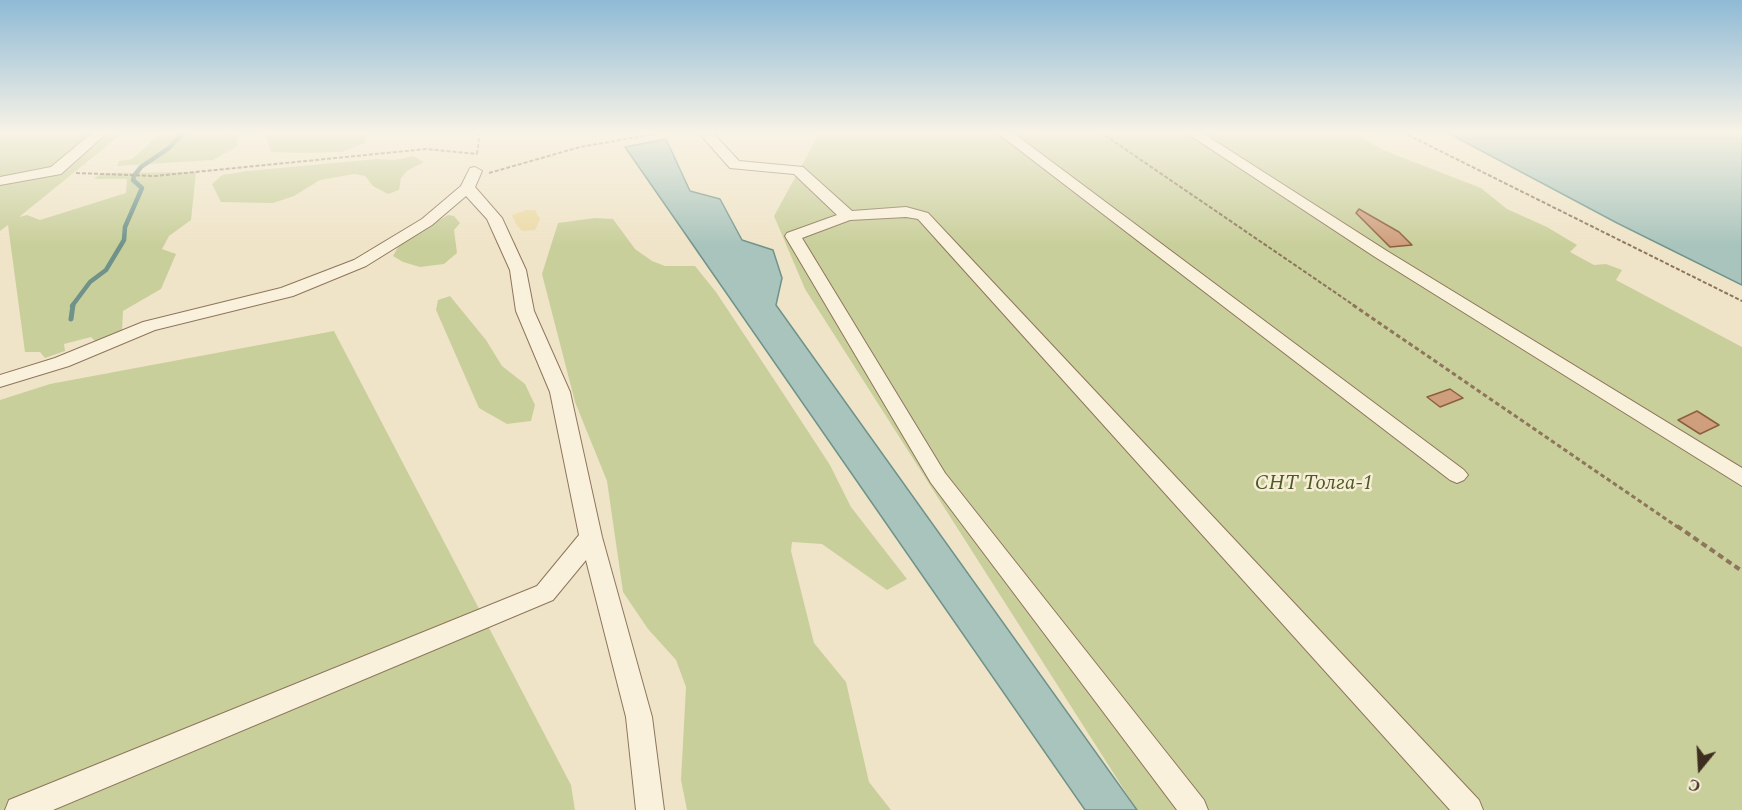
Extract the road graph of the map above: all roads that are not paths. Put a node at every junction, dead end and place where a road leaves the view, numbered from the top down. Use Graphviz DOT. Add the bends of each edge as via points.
graph roads {
  1 [pos="57,170"];
  2 [pos="795,170"];
  3 [pos="1054,170"];
  4 [pos="1250,170"];
  5 [pos="0,181"];
  6 [pos="848,216"];
  7 [pos="0,381"];
  8 [pos="1457,475"];
  9 [pos="1742,478"];
  10 [pos="591,537"];
  11 [pos="19,810"];
  12 [pos="650,810"];
  13 [pos="1194,810"];
  14 [pos="1469,810"];
  1 -- 5 [label="street"];
  2 -- 6 [label="street"];
  3 -- 8 [label="street"];
  4 -- 9 [label="street"];
  6 -- 13 [label="street" via="793,236 938,478"];
  6 -- 14 [label="street" via="906,212 923,216"];
  7 -- 10 [label="street" via="62,362 149,326 287,292 360,263 427,222 473,171 518,270 525,311 560,392"];
  10 -- 11 [label="street" via="545,593"];
  10 -- 12 [label="street" via="639,717"];
}
